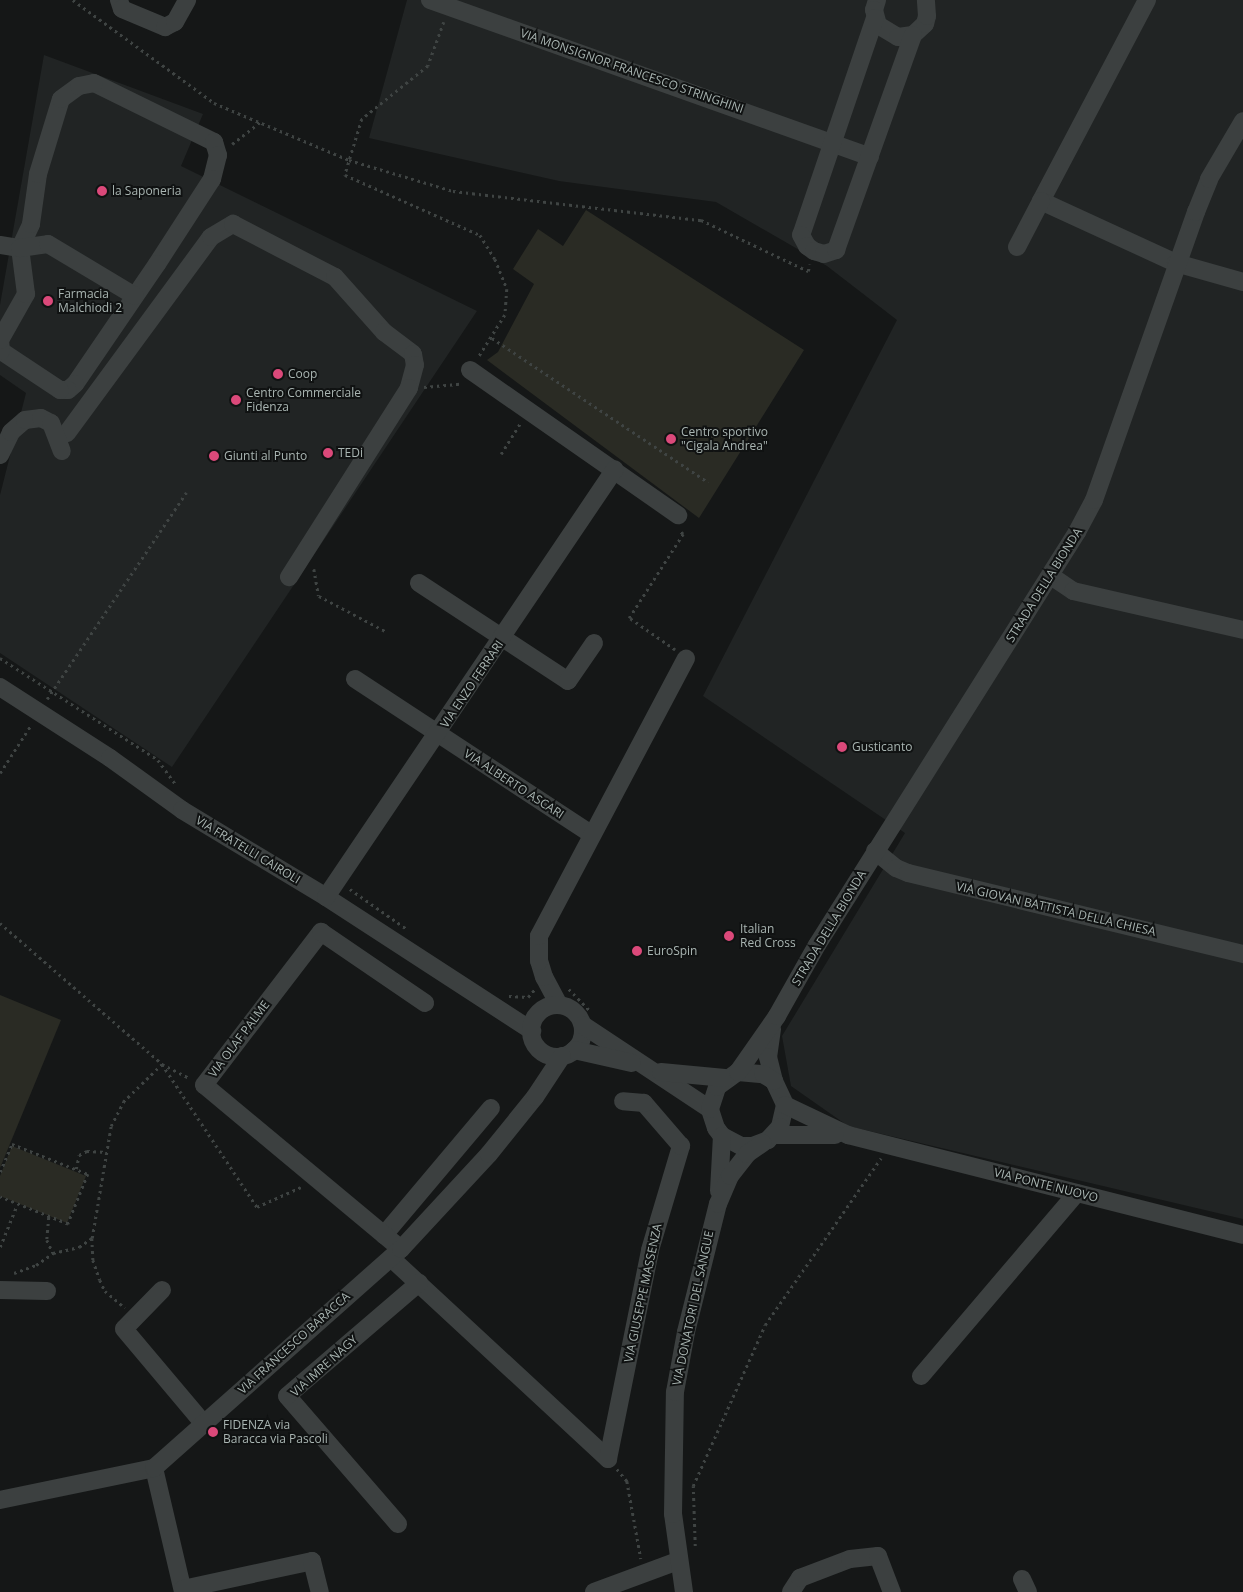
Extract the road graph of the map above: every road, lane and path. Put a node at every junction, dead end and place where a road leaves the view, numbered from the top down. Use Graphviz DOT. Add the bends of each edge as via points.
graph roads {
  1 [pos="73,0"];
  2 [pos="119,0"];
  3 [pos="187,0"];
  4 [pos="430,0"];
  5 [pos="926,0"];
  6 [pos="1147,0"];
  7 [pos="874,5"];
  8 [pos="450,7"];
  9 [pos="913,35"];
  10 [pos="1243,121"];
  11 [pos="260,122"];
  12 [pos="833,142"];
  13 [pos="218,155"];
  14 [pos="870,157"];
  15 [pos="349,160"];
  16 [pos="1042,201"];
  17 [pos="0,245"];
  18 [pos="1017,247"];
  19 [pos="20,248"];
  20 [pos="814,251"];
  21 [pos="1176,263"];
  22 [pos="1243,282"];
  23 [pos="135,296"];
  24 [pos="492,338"];
  25 [pos="465,377"];
  26 [pos="409,388"];
  27 [pos="468,389"];
  28 [pos="512,419"];
  29 [pos="520,424"];
  30 [pos="528,429"];
  31 [pos="67,434"];
  32 [pos="62,451"];
  33 [pos="501,454"];
  34 [pos="0,455"];
  35 [pos="615,470"];
  36 [pos="708,482"];
  37 [pos="186,492"];
  38 [pos="675,520"];
  39 [pos="310,545"];
  40 [pos="1051,576"];
  41 [pos="289,577"];
  42 [pos="419,583"];
  43 [pos="1243,630"];
  44 [pos="387,632"];
  45 [pos="502,640"];
  46 [pos="594,643"];
  47 [pos="0,658"];
  48 [pos="686,658"];
  49 [pos="355,679"];
  50 [pos="0,687"];
  51 [pos="52,691"];
  52 [pos="39,712"];
  53 [pos="438,735"];
  54 [pos="0,772"];
  55 [pos="178,788"];
  56 [pos="591,834"];
  57 [pos="875,851"];
  58 [pos="337,880"];
  59 [pos="326,897"];
  60 [pos="0,922"];
  61 [pos="408,930"];
  62 [pos="1243,954"];
  63 [pos="544,977"];
  64 [pos="500,1002"];
  65 [pos="426,1003"];
  66 [pos="559,1005"];
  67 [pos="540,1011"];
  68 [pos="777,1016"];
  69 [pos="586,1018"];
  70 [pos="534,1039"];
  71 [pos="568,1053"];
  72 [pos="162,1064"];
  73 [pos="653,1069"];
  74 [pos="731,1075"];
  75 [pos="774,1081"];
  76 [pos="204,1086"];
  77 [pos="535,1097"];
  78 [pos="623,1102"];
  79 [pos="785,1105"];
  80 [pos="491,1108"];
  81 [pos="710,1109"];
  82 [pos="722,1136"];
  83 [pos="848,1136"];
  84 [pos="768,1139"];
  85 [pos="889,1146"];
  86 [pos="107,1152"];
  87 [pos="76,1169"];
  88 [pos="0,1172"];
  89 [pos="305,1185"];
  90 [pos="1077,1193"];
  91 [pos="0,1198"];
  92 [pos="718,1204"];
  93 [pos="17,1205"];
  94 [pos="49,1217"];
  95 [pos="384,1235"];
  96 [pos="1243,1235"];
  97 [pos="92,1238"];
  98 [pos="0,1247"];
  99 [pos="53,1253"];
  100 [pos="396,1253"];
  101 [pos="12,1274"];
  102 [pos="418,1283"];
  103 [pos="0,1290"];
  104 [pos="162,1290"];
  105 [pos="47,1291"];
  106 [pos="134,1318"];
  107 [pos="922,1376"];
  108 [pos="204,1424"];
  109 [pos="608,1459"];
  110 [pos="154,1468"];
  111 [pos="0,1500"];
  112 [pos="693,1517"];
  113 [pos="398,1524"];
  114 [pos="678,1561"];
  115 [pos="643,1574"];
  116 [pos="183,1590"];
  117 [pos="320,1592"];
  118 [pos="594,1592"];
  119 [pos="684,1592"];
  120 [pos="791,1592"];
  121 [pos="892,1592"];
  1 -- 11 [label="path" via="214,103"];
  2 -- 3 [label="street" via="122,9 165,27 175,22"];
  4 -- 8 [label="street, VIA MONSIGNOR FRANCESCO STRINGHINI"];
  5 -- 9 [label="street" via="928,16"];
  6 -- 16 [label="street"];
  7 -- 9 [label="street" via="890,36"];
  7 -- 12 [label="street"];
  8 -- 12 [label="street, VIA MONSIGNOR FRANCESCO STRINGHINI"];
  8 -- 15 [label="path" via="428,66 362,119"];
  9 -- 14 [label="street"];
  10 -- 21 [label="street, STRADA DELLA BIONDA" via="1209,179"];
  11 -- 13 [label="path"];
  11 -- 15 [label="path"];
  12 -- 14 [label="street, VIA MONSIGNOR FRANCESCO STRINGHINI"];
  12 -- 20 [label="street" via="800,235 806,246"];
  13 -- 19 [label="street" via="214,142 94,83 79,86 61,99 38,174 32,224"];
  13 -- 23 [label="street" via="212,179"];
  14 -- 20 [label="street" via="836,250 824,254"];
  15 -- 20 [label="path" via="453,191 701,220 808,272"];
  15 -- 24 [label="path" via="345,175 480,235 495,258 507,288 505,314"];
  16 -- 18 [label="street"];
  16 -- 21 [label="street"];
  17 -- 19 [label="street"];
  19 -- 23 [label="street" via="48,244"];
  19 -- 23 [label="street" via="26,294 2,334 1,351 60,390 68,390 75,384"];
  21 -- 22 [label="street"];
  21 -- 40 [label="street, STRADA DELLA BIONDA" via="1094,500"];
  24 -- 25 [label="path"];
  24 -- 36 [label="path"];
  25 -- 26 [label="path"];
  25 -- 27 [label="path"];
  25 -- 35 [label="street"];
  26 -- 31 [label="street" via="415,365 413,354 384,332 335,277 233,224 211,236"];
  26 -- 39 [label="street"];
  28 -- 29 [label="path"];
  29 -- 30 [label="path"];
  29 -- 33 [label="path"];
  32 -- 34 [label="street" via="51,423 41,418 26,420 11,432"];
  35 -- 38 [label="street"];
  35 -- 45 [label="street, VIA ENZO FERRARI"];
  37 -- 51 [label="path"];
  38 -- 48 [label="path" via="683,534 629,618"];
  39 -- 41 [label="street"];
  39 -- 44 [label="path" via="319,596"];
  40 -- 43 [label="street" via="1073,591"];
  40 -- 57 [label="street, STRADA DELLA BIONDA"];
  42 -- 45 [label="street"];
  45 -- 46 [label="street" via="568,681"];
  45 -- 53 [label="street, VIA ENZO FERRARI"];
  47 -- 51 [label="path"];
  48 -- 56 [label="street"];
  49 -- 53 [label="street, VIA ALBERTO ASCARI"];
  50 -- 52 [label="street, VIA FRATELLI CAIROLI"];
  51 -- 52 [label="path"];
  51 -- 55 [label="path" via="158,760"];
  52 -- 54 [label="path"];
  52 -- 59 [label="street, VIA FRATELLI CAIROLI" via="182,810"];
  53 -- 56 [label="street, VIA ALBERTO ASCARI"];
  53 -- 58 [label="street, VIA ENZO FERRARI"];
  56 -- 63 [label="street" via="539,936"];
  57 -- 62 [label="street, VIA GIOVAN BATTISTA DELLA CHIESA" via="908,874"];
  57 -- 68 [label="street, STRADA DELLA BIONDA"];
  58 -- 59 [label="street, VIA ENZO FERRARI"];
  58 -- 61 [label="path"];
  59 -- 64 [label="street, VIA FRATELLI CAIROLI"];
  60 -- 72 [label="path"];
  63 -- 64 [label="path" via="537,981 536,988 528,997"];
  63 -- 66 [label="street"];
  63 -- 67 [label="street"];
  63 -- 69 [label="path" via="563,983"];
  64 -- 67 [label="street, VIA FRATELLI CAIROLI"];
  64 -- 70 [label="street, VIA FRATELLI CAIROLI"];
  65 -- 76 [label="street, VIA OLAF PALME" via="321,932"];
  66 -- 67 [label="street"];
  66 -- 69 [label="street"];
  67 -- 70 [label="street"];
  68 -- 74 [label="street, STRADA DELLA BIONDA"];
  68 -- 75 [label="street, STRADA DELLA BIONDA" via="768,1046"];
  69 -- 71 [label="street" via="582,1039"];
  69 -- 73 [label="street"];
  70 -- 71 [label="street" via="548,1055"];
  70 -- 77 [label="street, VIA FRANCESCO BARACCA" via="540,1071"];
  71 -- 73 [label="street"];
  71 -- 77 [label="street, VIA FRANCESCO BARACCA"];
  72 -- 76 [label="path"];
  72 -- 86 [label="path" via="123,1102 111,1126"];
  72 -- 89 [label="path" via="256,1208"];
  73 -- 74 [label="street"];
  73 -- 81 [label="street"];
  74 -- 75 [label="street" via="763,1074"];
  74 -- 81 [label="street" via="716,1087"];
  75 -- 79 [label="street"];
  76 -- 95 [label="street, VIA OLAF PALME"];
  77 -- 100 [label="street, VIA FRANCESCO BARACCA" via="489,1154"];
  78 -- 109 [label="street, VIA GIUSEPPE MASSENZA" via="644,1103 681,1146 650,1250"];
  79 -- 83 [label="street, VIA PONTE NUOVO"];
  79 -- 84 [label="street" via="784,1116"];
  80 -- 95 [label="street"];
  81 -- 82 [label="street"];
  82 -- 84 [label="street, VIA PONTE NUOVO" via="741,1146"];
  82 -- 92 [label="street, VIA DONATORI DEL SANGUE"];
  83 -- 84 [label="street, VIA PONTE NUOVO"];
  83 -- 85 [label="street, VIA PONTE NUOVO"];
  84 -- 92 [label="street, VIA DONATORI DEL SANGUE" via="747,1154 730,1176"];
  85 -- 90 [label="street, VIA PONTE NUOVO"];
  85 -- 112 [label="path" via="766,1325 693,1486"];
  86 -- 87 [label="path" via="87,1151 79,1155"];
  86 -- 97 [label="path"];
  87 -- 88 [label="path" via="12,1144"];
  87 -- 94 [label="path" via="88,1174 68,1224"];
  90 -- 96 [label="street, VIA PONTE NUOVO"];
  90 -- 107 [label="street"];
  91 -- 93 [label="path"];
  92 -- 114 [label="street, VIA DONATORI DEL SANGUE" via="686,1332 675,1392 673,1514"];
  93 -- 94 [label="path"];
  93 -- 98 [label="path"];
  94 -- 99 [label="path" via="47,1234"];
  95 -- 100 [label="street, VIA OLAF PALME"];
  97 -- 99 [label="path" via="79,1247"];
  97 -- 106 [label="path" via="93,1260 105,1291"];
  99 -- 101 [label="path" via="36,1265"];
  100 -- 102 [label="street"];
  100 -- 108 [label="street, VIA FRANCESCO BARACCA"];
  102 -- 109 [label="street"];
  102 -- 113 [label="street, VIA IMRE NAGY" via="287,1396"];
  103 -- 105 [label="street"];
  104 -- 106 [label="street"];
  106 -- 108 [label="street" via="124,1329 127,1334"];
  108 -- 110 [label="street, VIA FRANCESCO BARACCA"];
  109 -- 115 [label="path" via="627,1481"];
  110 -- 111 [label="street, VIA FRANCESCO BARACCA"];
  110 -- 116 [label="street"];
  114 -- 115 [label="street"];
  114 -- 119 [label="street, VIA DONATORI DEL SANGUE"];
  115 -- 118 [label="street"];
  116 -- 117 [label="street" via="312,1561"];
  120 -- 121 [label="street" via="800,1578 850,1559 878,1556"];
}
